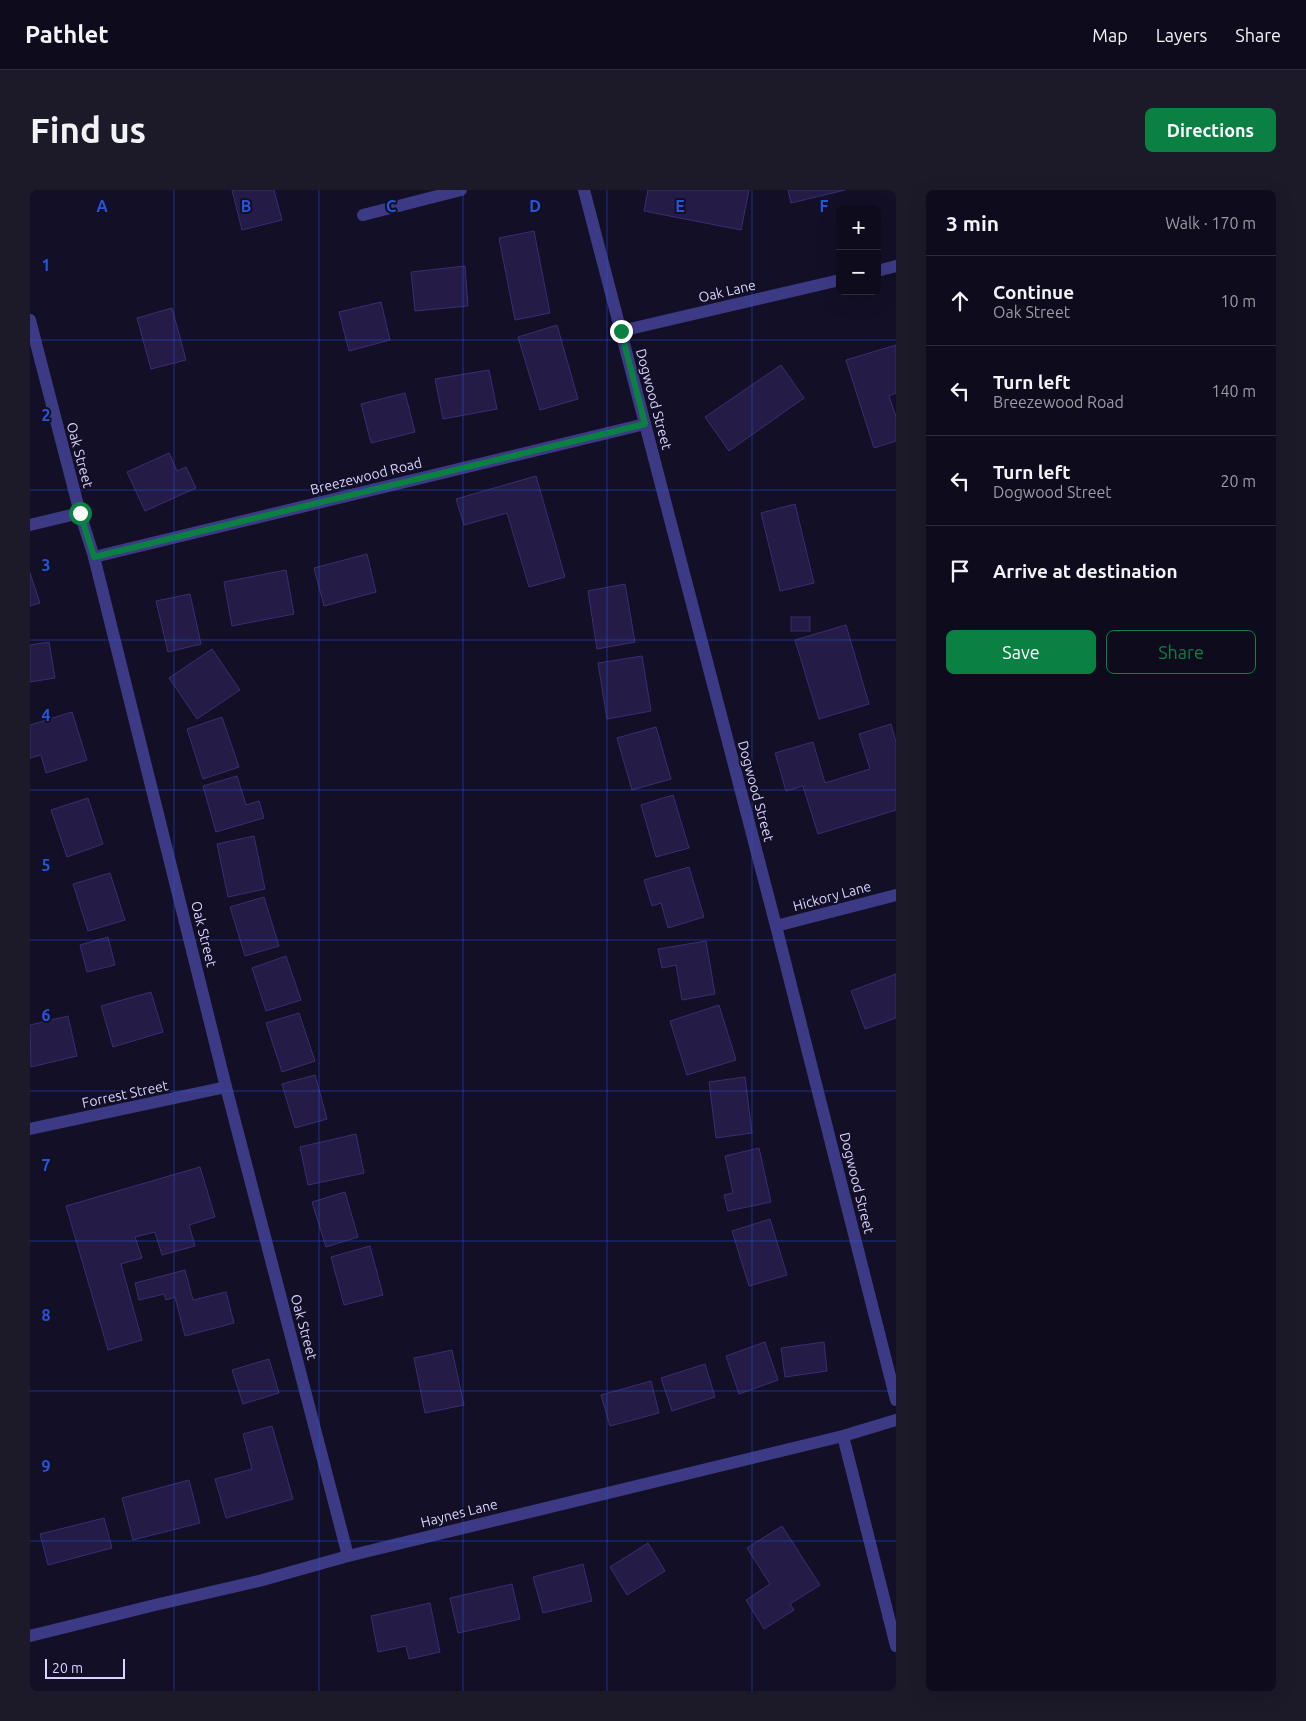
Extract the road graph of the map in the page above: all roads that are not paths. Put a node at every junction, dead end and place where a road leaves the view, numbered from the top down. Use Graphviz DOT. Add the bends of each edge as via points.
graph roads {
  1 [pos="461,190"];
  2 [pos="584,190"];
  3 [pos="363,215"];
  4 [pos="896,266"];
  5 [pos="881,270"];
  6 [pos="836,281"];
  7 [pos="30,320"];
  8 [pos="621,331"];
  9 [pos="645,424"];
  10 [pos="80,513"];
  11 [pos="30,525"];
  12 [pos="94,557"];
  13 [pos="896,895"];
  14 [pos="776,926"];
  15 [pos="226,1087"];
  16 [pos="30,1129"];
  17 [pos="896,1400"];
  18 [pos="896,1420"];
  19 [pos="843,1436"];
  20 [pos="348,1556"];
  21 [pos="30,1636"];
  22 [pos="896,1646"];
  1 -- 3 [label="street"];
  2 -- 8 [label="street, Dogwood Street"];
  4 -- 5 [label="street"];
  6 -- 8 [label="street, Oak Lane"];
  7 -- 10 [label="street, Oak Street"];
  8 -- 9 [label="street, Dogwood Street"];
  9 -- 12 [label="street, Breezewood Road"];
  9 -- 14 [label="street, Dogwood Street"];
  10 -- 11 [label="street"];
  10 -- 12 [label="street, Oak Street"];
  12 -- 15 [label="street, Oak Street"];
  13 -- 14 [label="street, Hickory Lane"];
  14 -- 17 [label="street, Dogwood Street"];
  15 -- 16 [label="street, Forrest Street"];
  15 -- 20 [label="street, Oak Street"];
  18 -- 19 [label="street, Haynes Lane"];
  19 -- 20 [label="street, Haynes Lane"];
  19 -- 22 [label="street"];
  20 -- 21 [label="street, Haynes Lane" via="259,1582"];
}
